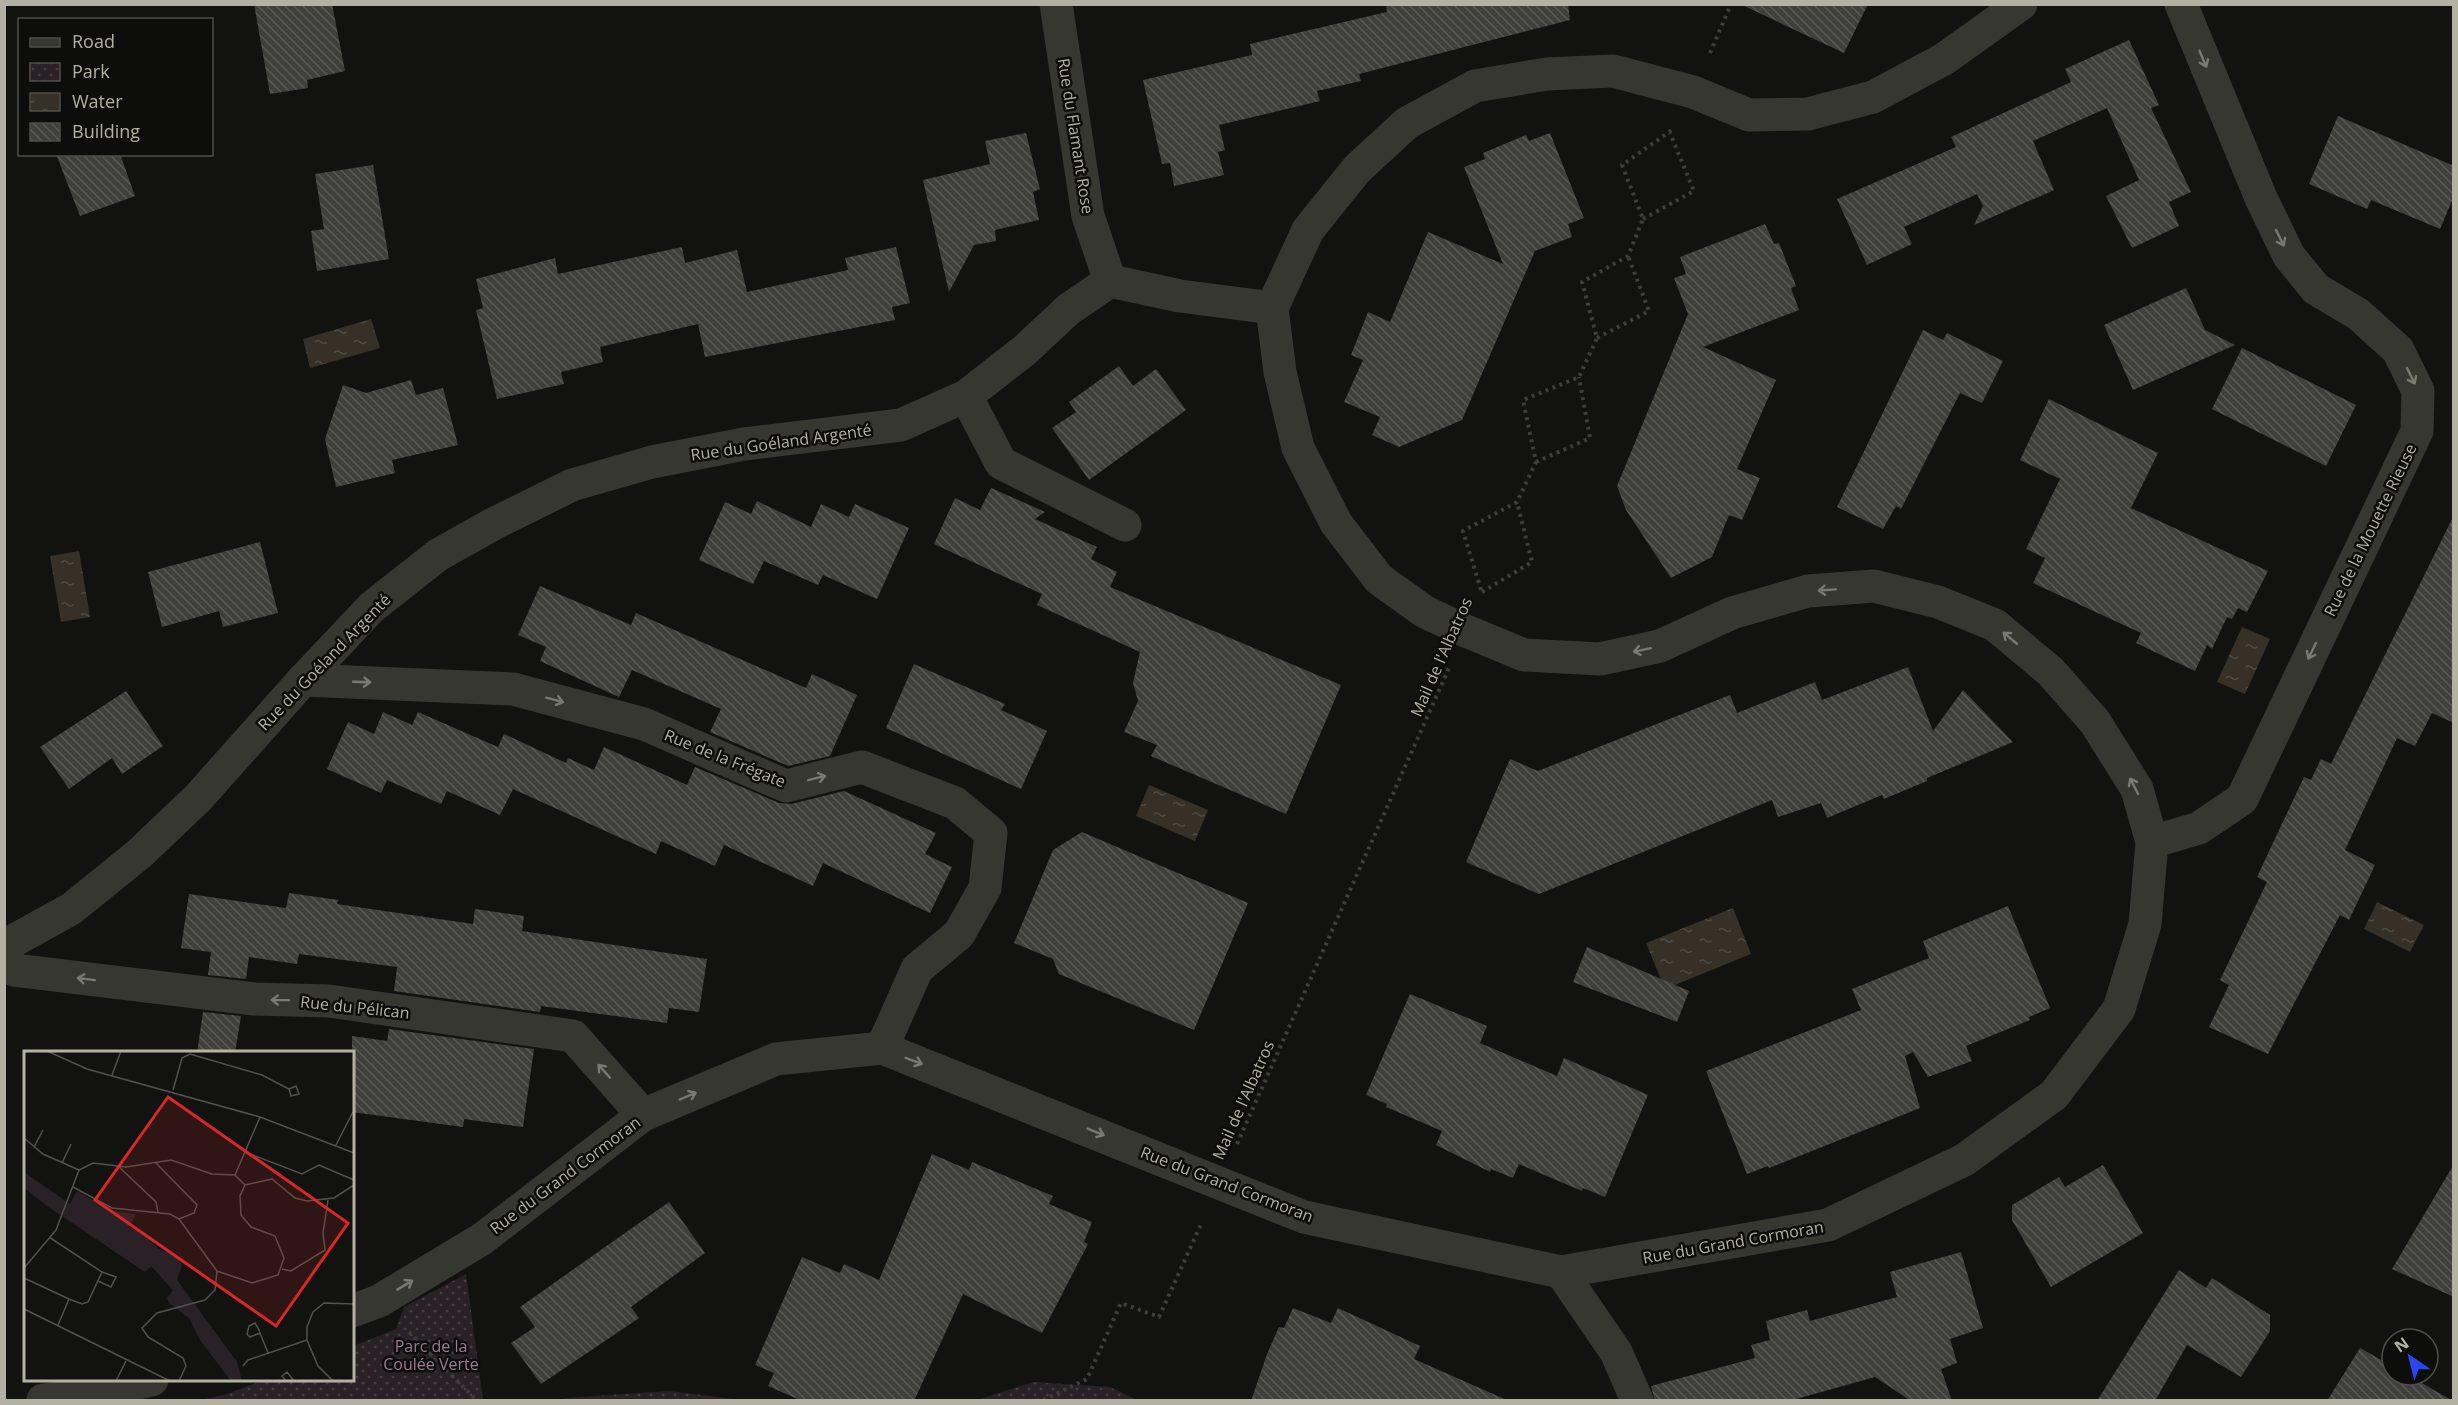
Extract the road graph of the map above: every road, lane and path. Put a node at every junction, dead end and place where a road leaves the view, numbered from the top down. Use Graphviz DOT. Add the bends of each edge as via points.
graph roads {
  1 [pos="1731,4"];
  2 [pos="2021,4"];
  3 [pos="2181,4"];
  4 [pos="1056,5"];
  5 [pos="1693,92"];
  6 [pos="1670,133"];
  7 [pos="1643,219"];
  8 [pos="1628,256"];
  9 [pos="1110,281"];
  10 [pos="1272,308"];
  11 [pos="1597,338"];
  12 [pos="1579,377"];
  13 [pos="966,396"];
  14 [pos="1536,462"];
  15 [pos="1517,502"];
  16 [pos="1125,525"];
  17 [pos="1482,592"];
  18 [pos="1466,631"];
  19 [pos="303,680"];
  20 [pos="2152,842"];
  21 [pos="4,946"];
  22 [pos="4,954"];
  23 [pos="882,1048"];
  24 [pos="643,1115"];
  25 [pos="1220,1181"];
  26 [pos="1561,1272"];
  27 [pos="366,1306"];
  28 [pos="147,1381"];
  29 [pos="44,1401"];
  30 [pos="476,1401"];
  31 [pos="1043,1401"];
  32 [pos="1637,1401"];
  1 -- 5 [label="path"];
  2 -- 5 [label="street" via="1944,59 1873,97 1808,114 1749,115"];
  3 -- 20 [label="street, Rue de la Mouette Rieuse, one-way" via="2289,256 2316,289 2358,314 2398,350 2418,392 2417,431 2242,799 2199,828"];
  4 -- 9 [label="street, Rue du Flamant Rose" via="1088,216"];
  5 -- 6 [label="path"];
  5 -- 10 [label="street" via="1613,70 1547,74 1475,86 1407,123 1357,169 1308,230"];
  6 -- 7 [label="path" via="1622,165"];
  6 -- 7 [label="path" via="1694,190"];
  7 -- 8 [label="path"];
  8 -- 11 [label="path" via="1582,282"];
  8 -- 11 [label="path" via="1649,311"];
  9 -- 10 [label="street" via="1180,296"];
  9 -- 13 [label="street, Rue du Goéland Argenté" via="1069,309"];
  10 -- 18 [label="street, Rue du Grand Cormoran" via="1280,372 1298,448 1336,523 1379,579 1425,612"];
  11 -- 12 [label="path"];
  12 -- 14 [label="path" via="1590,438"];
  12 -- 14 [label="path" via="1523,400"];
  13 -- 16 [label="street" via="1001,463"];
  13 -- 19 [label="street, Rue du Goéland Argenté" via="901,425 744,444 652,462 572,485 438,555 372,607"];
  14 -- 15 [label="path"];
  15 -- 17 [label="path" via="1532,562"];
  15 -- 17 [label="path, Mail de l'Albatros" via="1463,531"];
  17 -- 18 [label="path, Mail de l'Albatros"];
  20 -- 18 [label="street, Rue du Grand Cormoran, one-way" via="2137,789 2095,722 2051,672 1995,625 1938,602 1875,586 1808,591 1732,613 1660,646 1600,658 1524,655"];
  18 -- 25 [label="path, Mail de l'Albatros"];
  19 -- 21 [label="street, Rue du Goéland Argenté" via="198,798 139,855 71,909"];
  19 -- 23 [label="street, Rue de la Frégate, one-way" via="513,688 644,724 786,786 862,767 956,803 992,833 985,888 959,934 916,969"];
  20 -- 26 [label="street, Rue du Grand Cormoran" via="2145,924 2119,1009 2054,1095 1964,1160 1828,1225"];
  24 -- 22 [label="street, Rue du Pélican, one-way" via="573,1036 330,1001 254,999 14,970"];
  24 -- 23 [label="street, Rue du Grand Cormoran, one-way" via="776,1059"];
  23 -- 25 [label="street, Rue du Grand Cormoran, one-way"];
  27 -- 24 [label="street, Rue du Grand Cormoran, one-way" via="482,1239"];
  25 -- 26 [label="street, Rue du Grand Cormoran" via="1304,1217"];
  25 -- 31 [label="path, Mail de l'Albatros" via="1159,1317 1121,1304 1088,1379"];
  26 -- 32 [label="street" via="1616,1352"];
  27 -- 30 [label="path"];
  28 -- 29 [label="street"];
}
